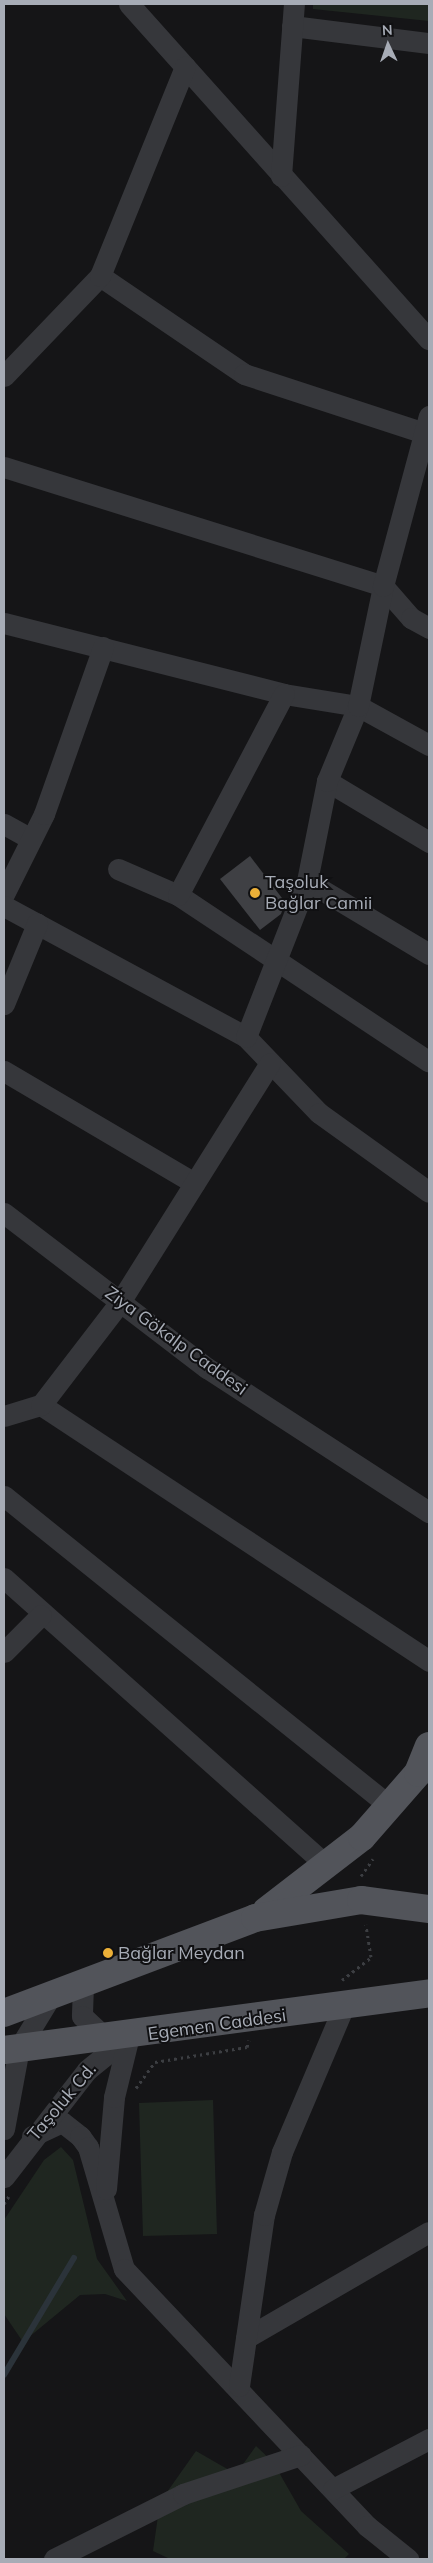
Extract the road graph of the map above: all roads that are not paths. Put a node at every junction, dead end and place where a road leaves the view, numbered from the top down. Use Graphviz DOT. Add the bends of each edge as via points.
graph roads {
  1 [pos="129,4"];
  2 [pos="294,4"];
  3 [pos="292,26"];
  4 [pos="429,43"];
  5 [pos="185,67"];
  6 [pos="281,176"];
  7 [pos="100,276"];
  8 [pos="429,339"];
  9 [pos="4,376"];
  10 [pos="427,424"];
  11 [pos="4,467"];
  12 [pos="383,586"];
  13 [pos="4,623"];
  14 [pos="429,628"];
  15 [pos="103,647"];
  16 [pos="284,694"];
  17 [pos="358,706"];
  18 [pos="429,745"];
  19 [pos="327,781"];
  20 [pos="4,824"];
  21 [pos="31,838"];
  22 [pos="429,842"];
  23 [pos="118,868"];
  24 [pos="307,881"];
  25 [pos="4,894"];
  26 [pos="178,894"];
  27 [pos="4,906"];
  28 [pos="36,924"];
  29 [pos="429,954"];
  30 [pos="277,961"];
  31 [pos="4,1004"];
  32 [pos="246,1037"];
  33 [pos="429,1062"];
  34 [pos="270,1063"];
  35 [pos="4,1070"];
  36 [pos="194,1183"];
  37 [pos="429,1192"];
  38 [pos="4,1213"];
  39 [pos="120,1302"];
  40 [pos="42,1405"];
  41 [pos="4,1416"];
  42 [pos="4,1496"];
  43 [pos="429,1512"];
  44 [pos="4,1578"];
  45 [pos="42,1615"];
  46 [pos="4,1652"];
  47 [pos="429,1660"];
  48 [pos="429,1746"];
  49 [pos="389,1806"];
  50 [pos="327,1866"];
  51 [pos="429,1910"];
  52 [pos="255,1918"];
  53 [pos="83,1985"];
  54 [pos="429,1993"];
  55 [pos="52,1994"];
  56 [pos="340,1996"];
  57 [pos="4,2013"];
  58 [pos="118,2037"];
  59 [pos="11,2049"];
  60 [pos="4,2129"];
  61 [pos="32,2136"];
  62 [pos="4,2177"];
  63 [pos="105,2200"];
  64 [pos="429,2232"];
  65 [pos="246,2338"];
  66 [pos="239,2386"];
  67 [pos="429,2439"];
  68 [pos="301,2455"];
  69 [pos="333,2489"];
  70 [pos="54,2559"];
  71 [pos="408,2559"];
  1 -- 5 [label="street"];
  2 -- 3 [label="street"];
  3 -- 4 [label="street"];
  3 -- 6 [label="street"];
  5 -- 6 [label="street"];
  5 -- 7 [label="street"];
  6 -- 8 [label="street"];
  7 -- 9 [label="street"];
  7 -- 10 [label="street" via="244,374"];
  10 -- 12 [label="street"];
  11 -- 12 [label="street"];
  12 -- 14 [label="street" via="412,618"];
  12 -- 17 [label="street"];
  13 -- 15 [label="street"];
  15 -- 16 [label="street"];
  15 -- 21 [label="street" via="44,814"];
  16 -- 17 [label="street"];
  16 -- 26 [label="street"];
  17 -- 18 [label="street"];
  17 -- 19 [label="street"];
  19 -- 22 [label="street"];
  19 -- 24 [label="street"];
  20 -- 21 [label="street"];
  21 -- 25 [label="street"];
  23 -- 26 [label="street"];
  24 -- 29 [label="street"];
  24 -- 30 [label="street"];
  26 -- 30 [label="street"];
  27 -- 28 [label="street"];
  28 -- 31 [label="street"];
  28 -- 32 [label="street"];
  30 -- 32 [label="street"];
  30 -- 33 [label="street"];
  32 -- 34 [label="street"];
  34 -- 36 [label="street"];
  34 -- 37 [label="street" via="319,1113"];
  35 -- 36 [label="street"];
  36 -- 39 [label="street"];
  38 -- 39 [label="street, Ziya Gökalp Caddesi"];
  39 -- 40 [label="street"];
  39 -- 43 [label="street, Ziya Gökalp Caddesi" via="207,1368"];
  40 -- 41 [label="street"];
  40 -- 47 [label="street"];
  42 -- 49 [label="street"];
  44 -- 45 [label="street"];
  45 -- 46 [label="street"];
  45 -- 50 [label="street"];
  48 -- 49 [label="main road" via="418,1773"];
  49 -- 50 [label="main road"];
  50 -- 52 [label="main road"];
  51 -- 52 [label="main road" via="361,1900"];
  52 -- 53 [label="main road"];
  53 -- 55 [label="main road"];
  53 -- 58 [label="street" via="82,2016"];
  54 -- 56 [label="main road, Egemen Caddesi"];
  55 -- 57 [label="main road"];
  55 -- 59 [label="street, Taşoluk Cd."];
  56 -- 58 [label="main road, Egemen Caddesi"];
  56 -- 65 [label="street" via="282,2152 264,2215"];
  58 -- 59 [label="main road, Egemen Caddesi"];
  58 -- 61 [label="street, Taşoluk Cd." via="86,2070"];
  58 -- 63 [label="street"];
  59 -- 60 [label="street, Taşoluk Cd."];
  61 -- 62 [label="street, Taşoluk Cd."];
  61 -- 63 [label="street" via="62,2122 73,2128 88,2147"];
  63 -- 66 [label="street" via="124,2269"];
  64 -- 65 [label="street"];
  65 -- 66 [label="street"];
  66 -- 68 [label="street"];
  67 -- 69 [label="street"];
  68 -- 69 [label="street"];
  68 -- 70 [label="street" via="183,2494"];
  69 -- 71 [label="street"];
}
